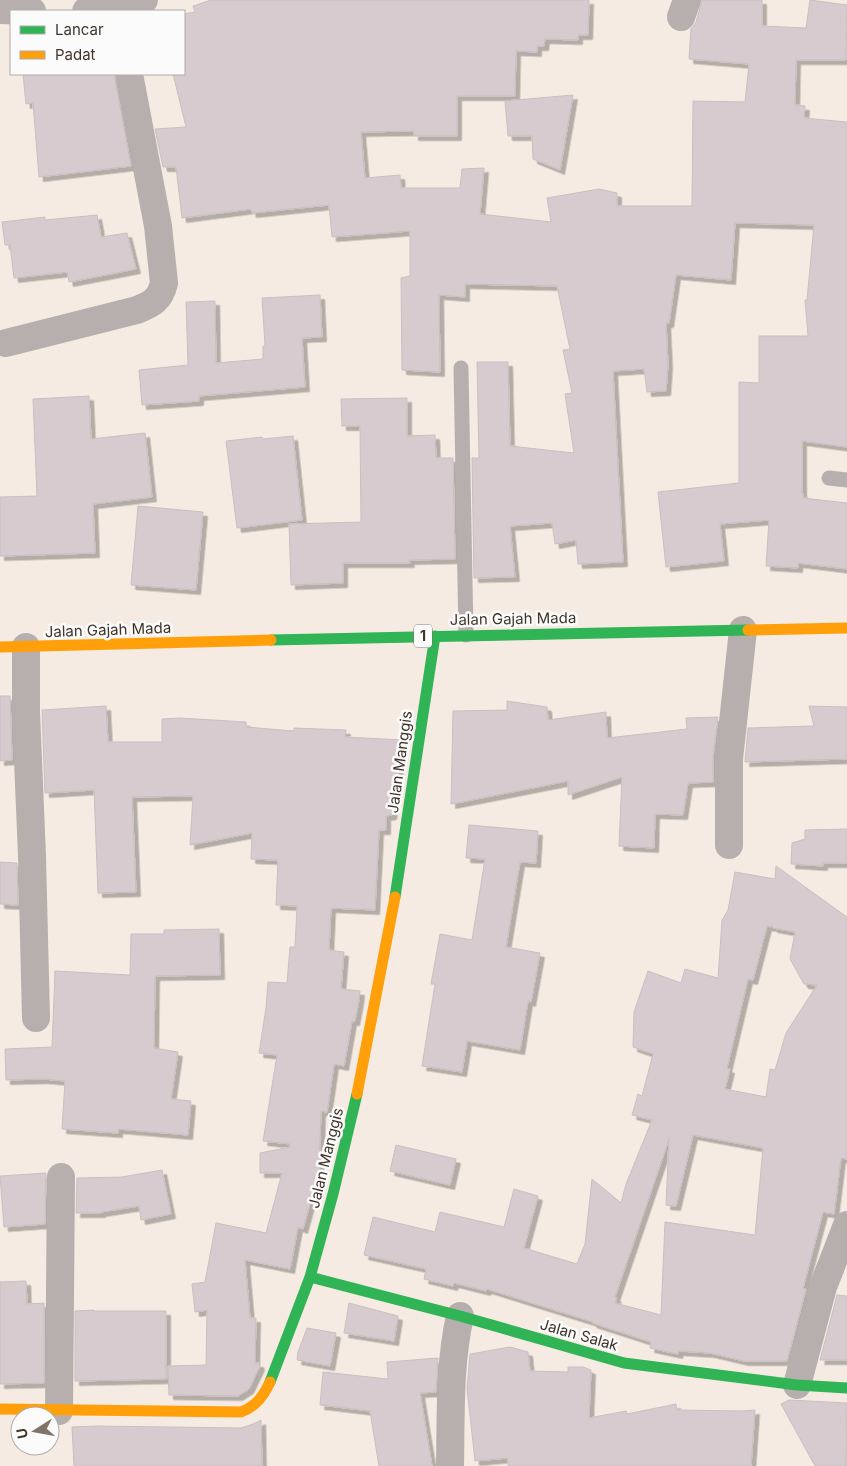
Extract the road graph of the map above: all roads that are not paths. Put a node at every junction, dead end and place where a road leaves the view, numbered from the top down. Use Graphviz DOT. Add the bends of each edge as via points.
graph roads {
  1 [pos="144,0"];
  2 [pos="116,10"];
  3 [pos="128,75"];
  4 [pos="6,343"];
  5 [pos="462,368"];
  6 [pos="829,478"];
  7 [pos="847,480"];
  8 [pos="847,628"];
  9 [pos="743,630"];
  10 [pos="466,635"];
  11 [pos="435,636"];
  12 [pos="13,647"];
  13 [pos="729,845"];
  14 [pos="36,1018"];
  15 [pos="61,1177"];
  16 [pos="847,1224"];
  17 [pos="310,1277"];
  18 [pos="460,1316"];
  19 [pos="796,1384"];
  20 [pos="847,1388"];
  21 [pos="59,1406"];
  22 [pos="60,1411"];
  23 [pos="450,1466"];
  1 -- 2 [label="street"];
  3 -- 4 [label="street" via="158,226 164,283 162,293 155,301 137,310"];
  5 -- 10 [label="lane"];
  6 -- 7 [label="lane"];
  8 -- 9 [label="main road, Jalan Gajah Mada / 1"];
  9 -- 10 [label="main road, Jalan Gajah Mada / 1"];
  9 -- 13 [label="street" via="729,759"];
  10 -- 11 [label="main road, Jalan Gajah Mada / 1"];
  11 -- 12 [label="main road, Jalan Gajah Mada / 1"];
  11 -- 17 [label="main road, Jalan Manggis" via="398,880 365,1055"];
  12 -- 14 [label="street" via="26,712"];
  15 -- 21 [label="street"];
  16 -- 19 [label="street" via="823,1287"];
  17 -- 18 [label="main road, Jalan Salak"];
  17 -- 22 [label="main road, Jalan Manggis" via="265,1393 250,1409 241,1412"];
  18 -- 19 [label="main road, Jalan Salak" via="624,1363"];
  18 -- 23 [label="street" via="451,1373"];
  19 -- 20 [label="main road, Jalan Salak"];
}
